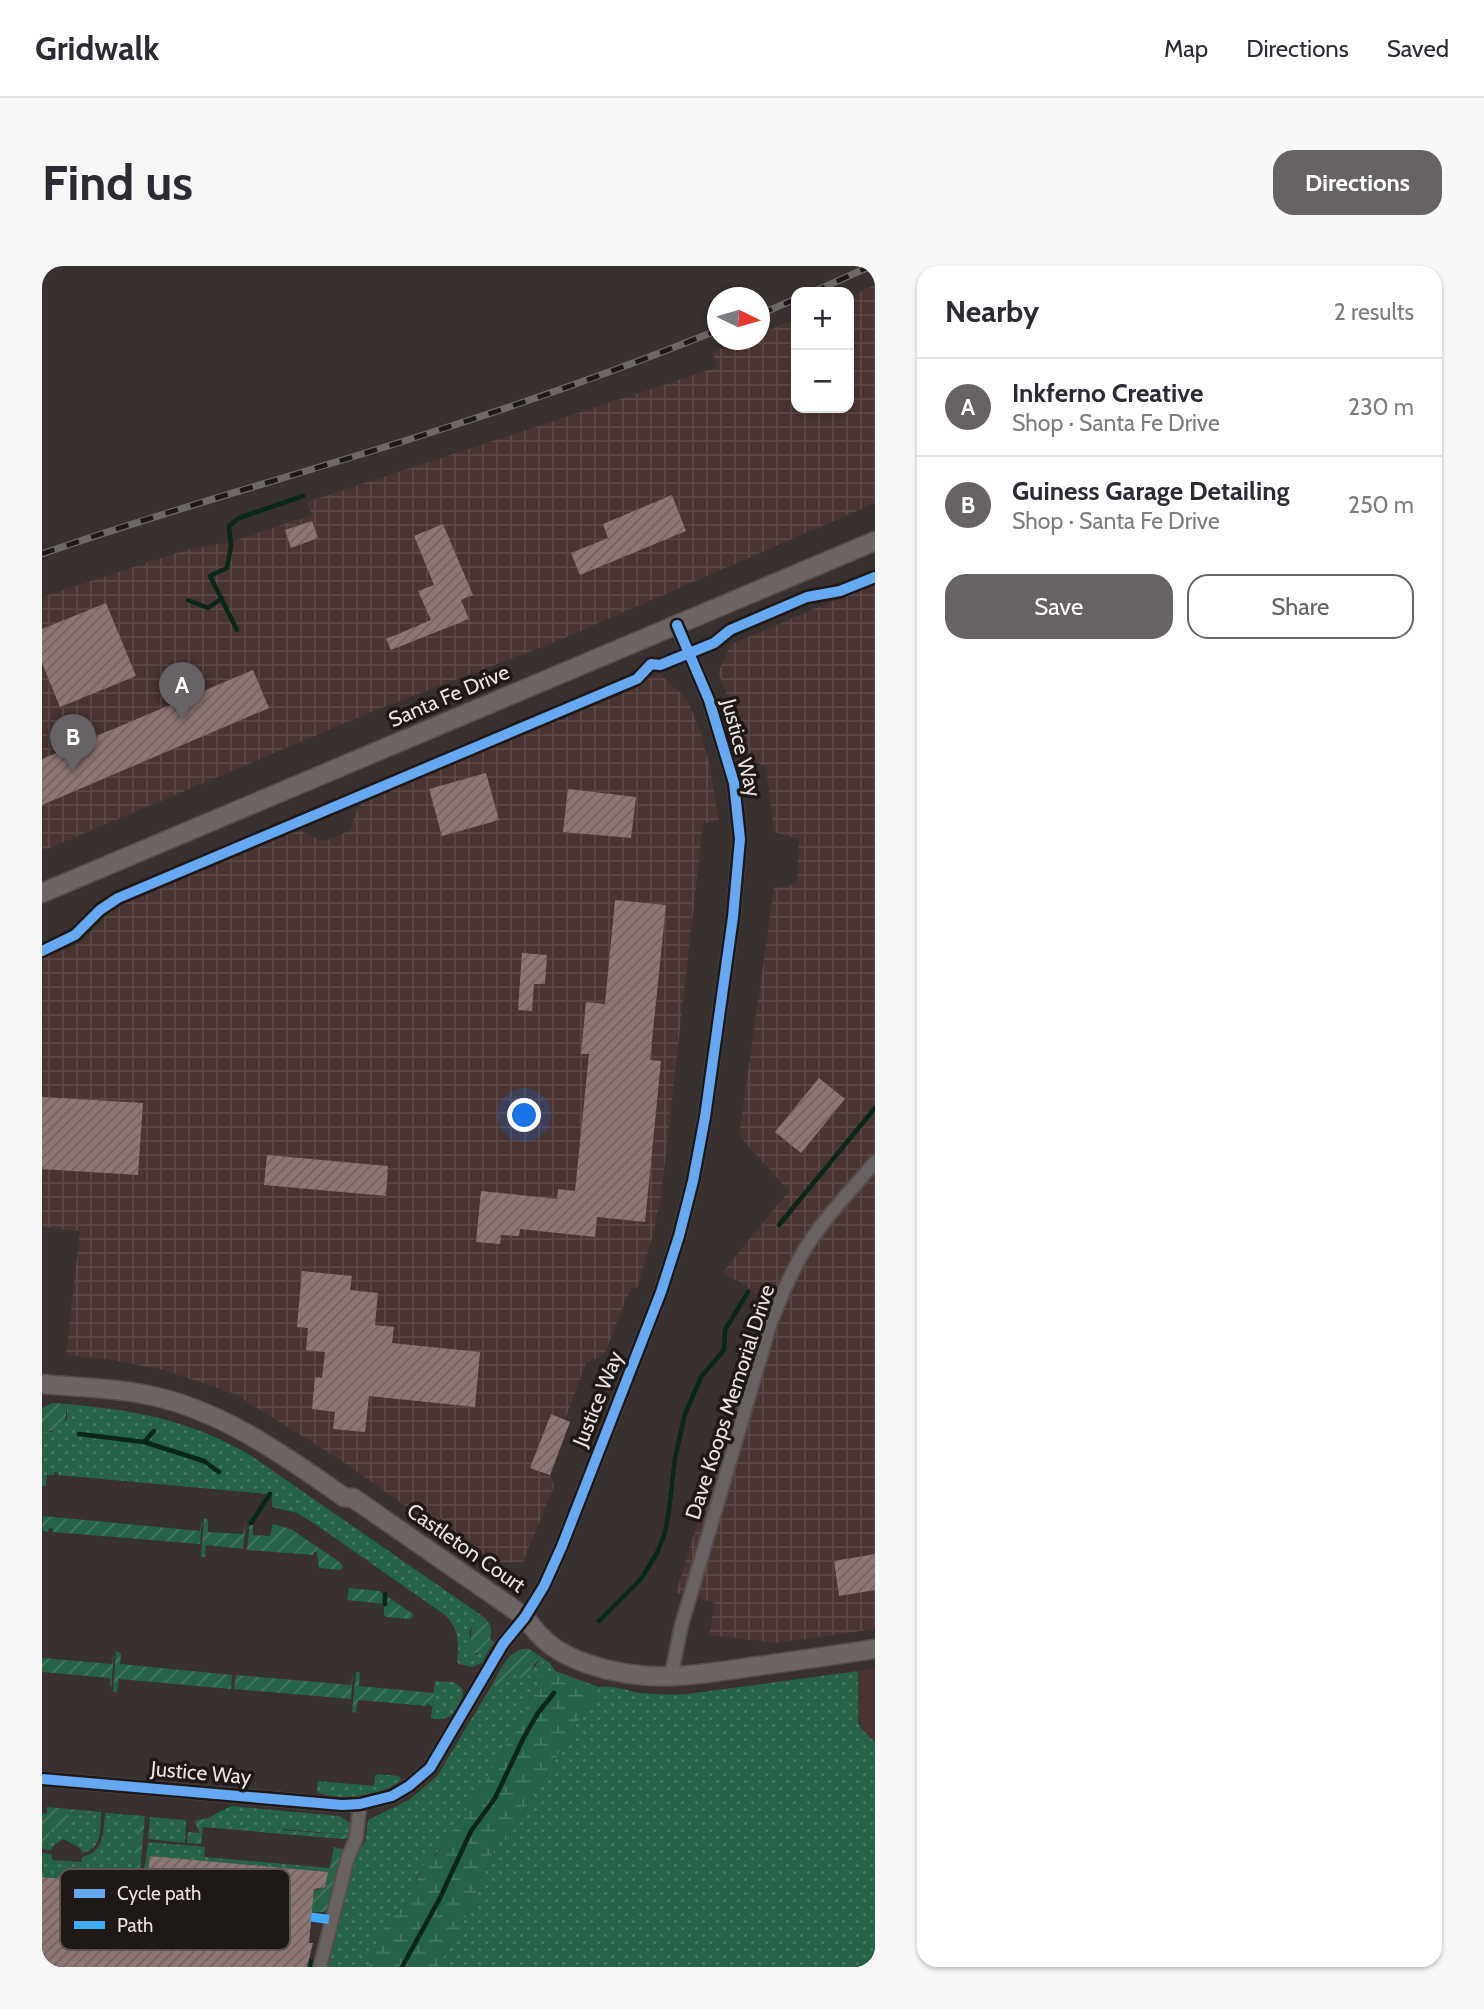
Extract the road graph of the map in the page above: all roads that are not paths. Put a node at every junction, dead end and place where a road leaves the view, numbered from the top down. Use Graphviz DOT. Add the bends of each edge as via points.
graph roads {
  1 [pos="875,541"];
  2 [pos="677,625"];
  3 [pos="42,893"];
  4 [pos="875,1162"];
  5 [pos="42,1384"];
  6 [pos="525,1617"];
  7 [pos="875,1649"];
  8 [pos="671,1677"];
  9 [pos="42,1779"];
  10 [pos="360,1804"];
  11 [pos="320,1967"];
  1 -- 2 [label="street, Santa Fe Drive"];
  2 -- 3 [label="street, Santa Fe Drive"];
  2 -- 6 [label="street, Justice Way" via="721,734 739,823 733,917 705,1117 693,1181 661,1292 562,1546"];
  4 -- 8 [label="street, Dave Koops Memorial Drive" via="801,1254 778,1305 689,1597"];
  5 -- 6 [label="street, Castleton Court" via="146,1395 186,1405 233,1425 344,1497 354,1498"];
  6 -- 8 [label="street, Castleton Court" via="538,1637 579,1661 633,1676"];
  6 -- 10 [label="street, Justice Way" via="503,1644 430,1768 401,1792"];
  7 -- 8 [label="street, Castleton Court"];
  9 -- 10 [label="street, Justice Way"];
  10 -- 11 [label="street" via="356,1839"];
}
